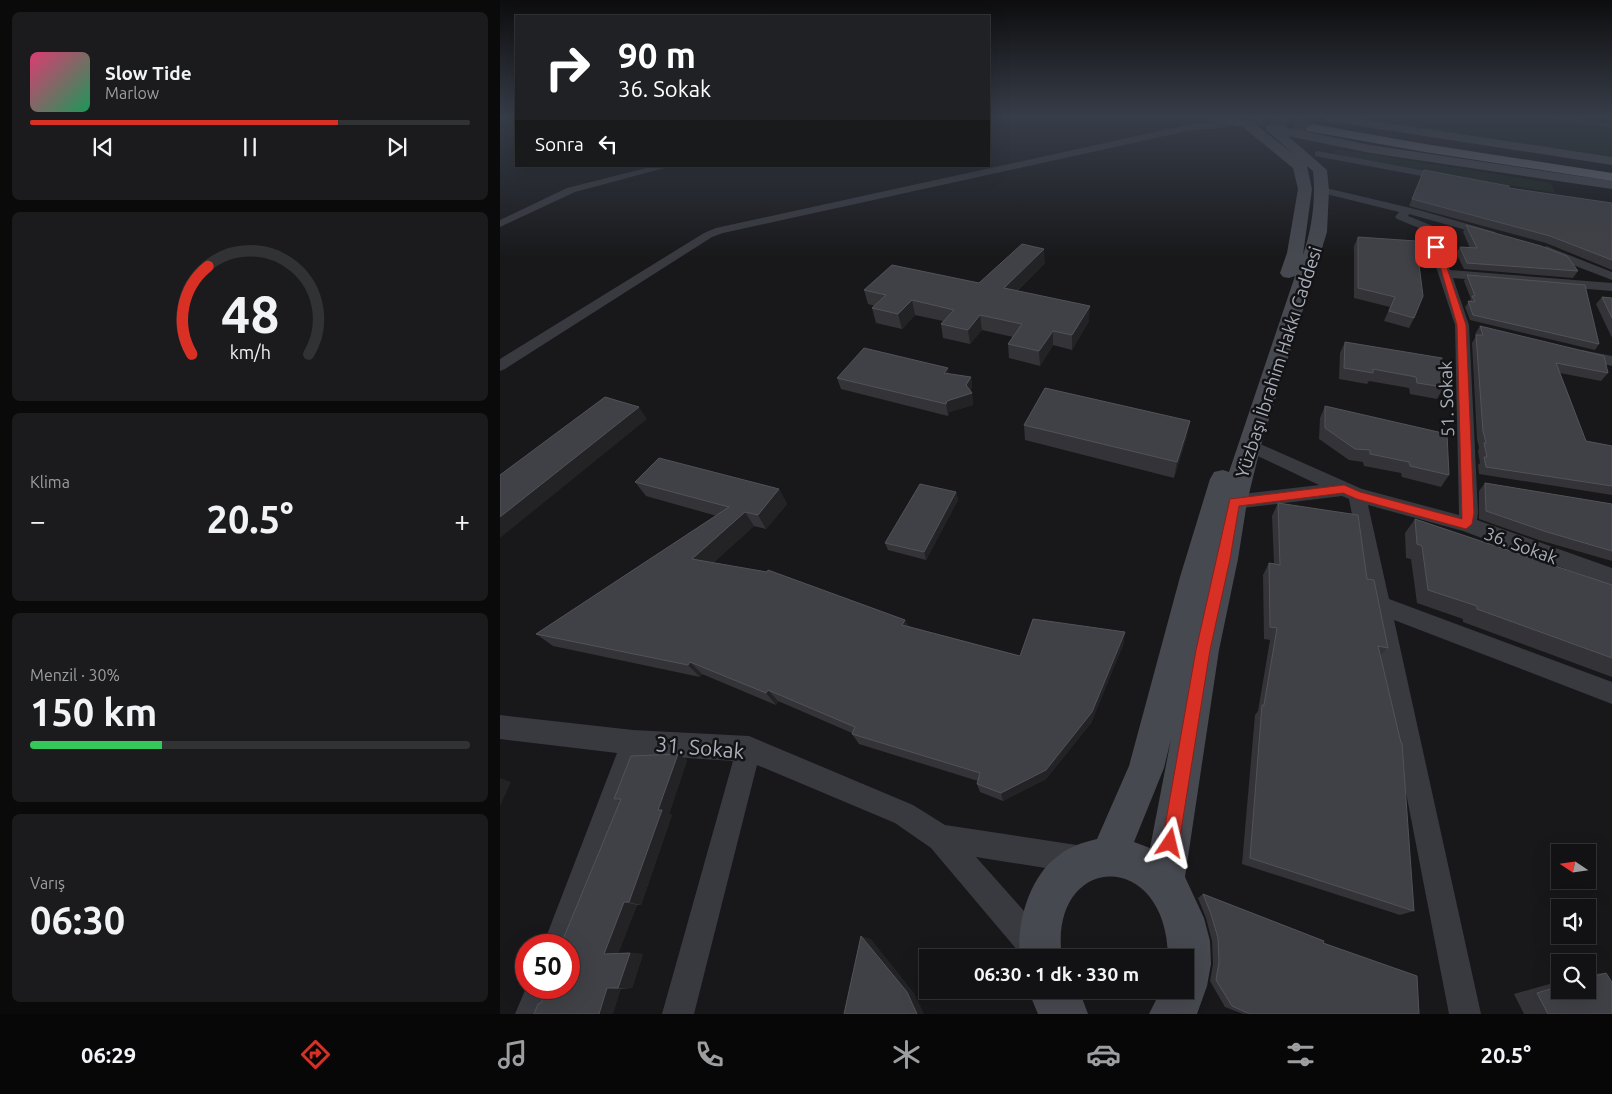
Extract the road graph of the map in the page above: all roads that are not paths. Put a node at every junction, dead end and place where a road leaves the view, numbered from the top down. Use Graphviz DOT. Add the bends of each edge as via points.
graph roads {
  1 [pos="1021,164"];
  2 [pos="1298,164"];
  3 [pos="1308,164"];
  4 [pos="1320,164"];
  5 [pos="1473,164"];
  6 [pos="1530,164"];
  7 [pos="1580,164"];
  8 [pos="646,167"];
  9 [pos="664,167"];
  10 [pos="979,167"];
  11 [pos="1612,169"];
  12 [pos="1320,172"];
  13 [pos="1612,177"];
  14 [pos="1455,179"];
  15 [pos="1612,185"];
  16 [pos="1406,210"];
  17 [pos="500,219"];
  18 [pos="500,224"];
  19 [pos="1505,238"];
  20 [pos="1532,245"];
  21 [pos="1446,274"];
  22 [pos="1612,276"];
  23 [pos="1612,287"];
  24 [pos="1462,325"];
  25 [pos="1480,330"];
  26 [pos="1565,350"];
  27 [pos="500,360"];
  28 [pos="1612,361"];
  29 [pos="500,366"];
  30 [pos="1248,445"];
  31 [pos="1467,481"];
  32 [pos="1486,484"];
  33 [pos="1350,492"];
  34 [pos="1234,502"];
  35 [pos="1466,524"];
  36 [pos="1612,577"];
  37 [pos="1380,605"];
  38 [pos="1612,693"];
  39 [pos="500,727"];
  40 [pos="633,742"];
  41 [pos="749,749"];
  42 [pos="941,838"];
  43 [pos="1097,858"];
  44 [pos="1164,882"];
  45 [pos="562,934"];
  46 [pos="1023,949"];
  47 [pos="1046,949"];
  48 [pos="537,999"];
  49 [pos="1183,1002"];
  50 [pos="531,1014"];
  51 [pos="678,1014"];
  52 [pos="1465,1014"];
  1 -- 29 [label="street" via="720,230"];
  2 -- 43 [label="main road, Yüzbaşı İbrahim Hakkı Caddesi" via="1305,189 1295,253 1194,577 1146,768"];
  3 -- 12 [label="main road"];
  4 -- 12 [label="main road"];
  5 -- 15 [label="main road"];
  6 -- 13 [label="highway"];
  7 -- 11 [label="highway"];
  8 -- 17 [label="street" via="562,188"];
  9 -- 18 [label="street" via="571,190"];
  10 -- 27 [label="street" via="724,225 705,233"];
  12 -- 14 [label="street"];
  12 -- 16 [label="street"];
  12 -- 30 [label="main road, Yüzbaşı İbrahim Hakkı Caddesi" via="1319,232"];
  16 -- 19 [label="street"];
  16 -- 21 [label="street, 51. Sokak" via="1401,217 1429,228"];
  20 -- 22 [label="street"];
  21 -- 23 [label="street"];
  21 -- 24 [label="street, 51. Sokak"];
  24 -- 25 [label="street"];
  24 -- 31 [label="street, 51. Sokak"];
  26 -- 28 [label="street"];
  30 -- 33 [label="street, 36. Sokak"];
  30 -- 34 [label="main road, Yüzbaşı İbrahim Hakkı Caddesi"];
  31 -- 32 [label="street"];
  31 -- 35 [label="street, 51. Sokak" via="1469,513"];
  33 -- 34 [label="street, 36. Sokak"];
  33 -- 35 [label="street, 36. Sokak"];
  33 -- 37 [label="street"];
  34 -- 44 [label="main road, Yüzbaşı İbrahim Hakkı Caddesi" via="1203,650"];
  35 -- 36 [label="street, 36. Sokak"];
  37 -- 38 [label="street"];
  37 -- 52 [label="street"];
  39 -- 40 [label="street, 31. Sokak"];
  40 -- 41 [label="street, 31. Sokak"];
  40 -- 45 [label="street"];
  41 -- 42 [label="street, 31. Sokak" via="904,814"];
  41 -- 51 [label="street"];
  42 -- 43 [label="street, 31. Sokak"];
  42 -- 46 [label="street, 31. Sokak"];
  43 -- 44 [label="main road" via="1128,858"];
  43 -- 47 [label="main road" via="1065,875 1050,897 1042,922"];
  44 -- 49 [label="main road" via="1178,902 1187,927 1190,954"];
  48 -- 50 [label="street"];
}
